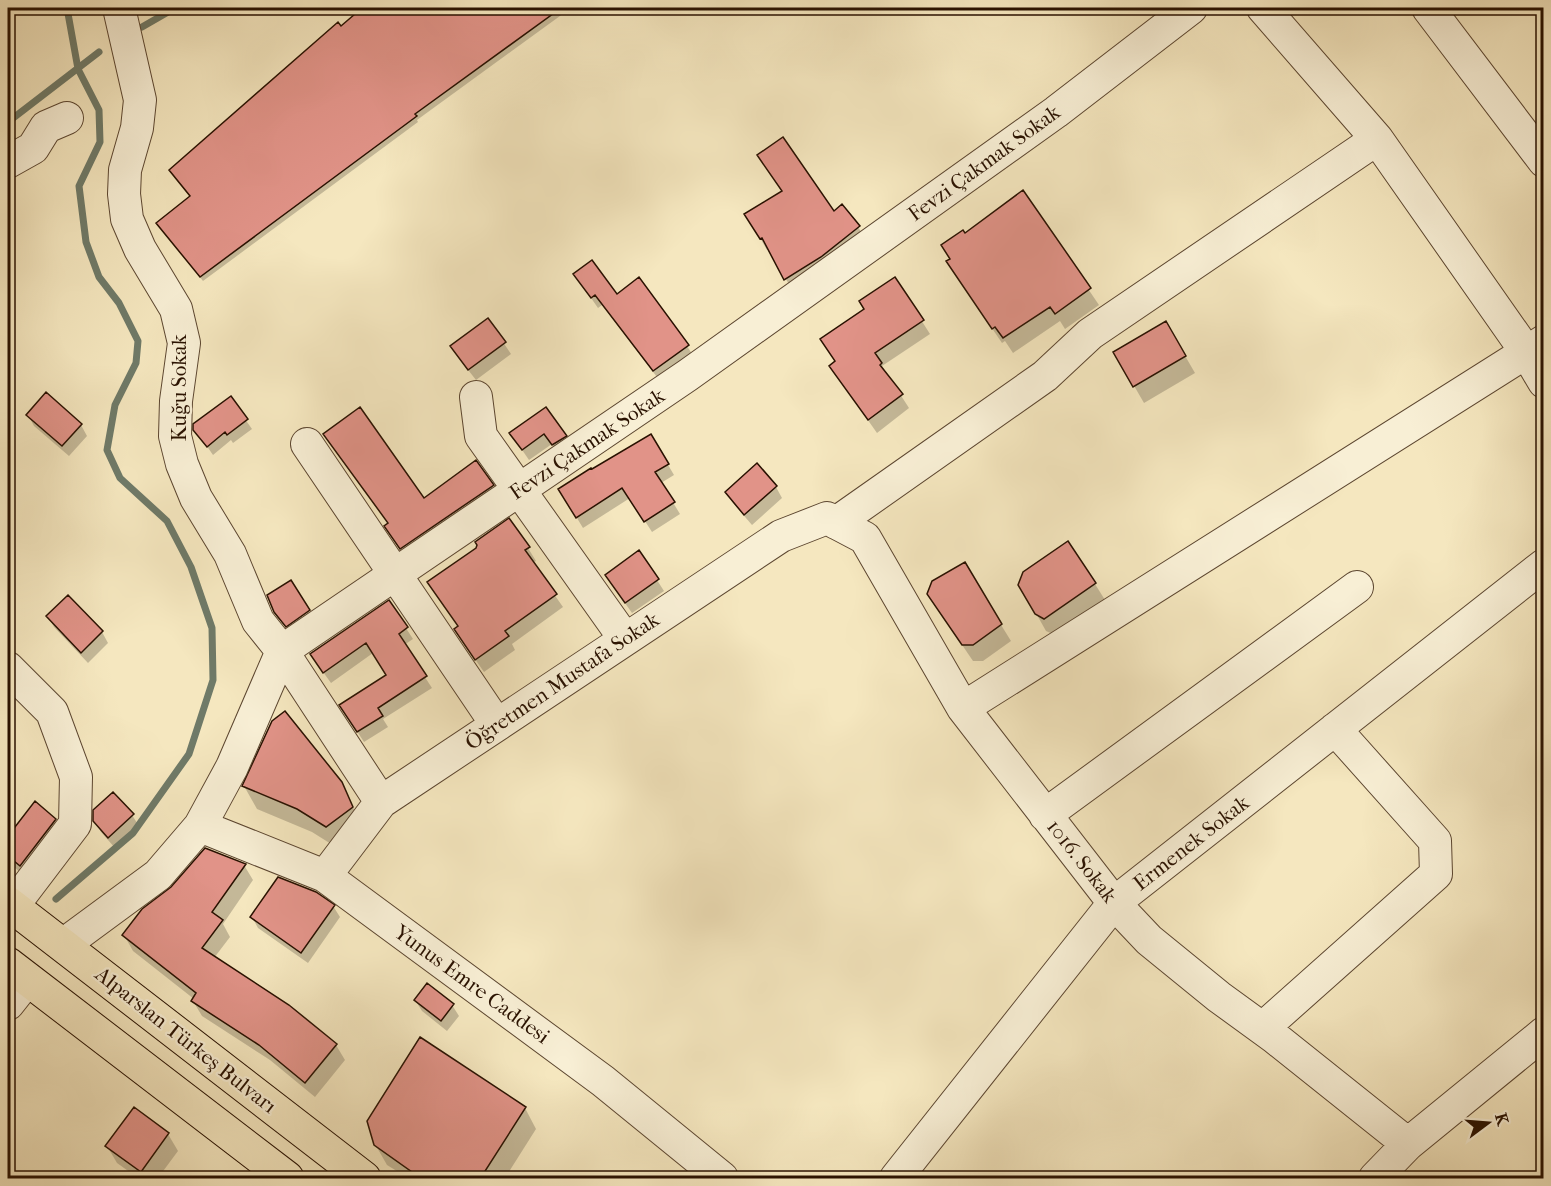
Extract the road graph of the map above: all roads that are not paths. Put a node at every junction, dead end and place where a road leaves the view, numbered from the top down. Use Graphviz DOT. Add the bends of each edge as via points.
graph roads {
  1 [pos="119,8"];
  2 [pos="1191,8"];
  3 [pos="1263,8"];
  4 [pos="1428,8"];
  5 [pos="67,118"];
  6 [pos="1377,139"];
  7 [pos="1544,161"];
  8 [pos="8,162"];
  9 [pos="1535,347"];
  10 [pos="1544,382"];
  11 [pos="476,397"];
  12 [pos="307,444"];
  13 [pos="519,490"];
  14 [pos="831,521"];
  15 [pos="1544,565"];
  16 [pos="395,575"];
  17 [pos="1357,587"];
  18 [pos="625,639"];
  19 [pos="282,651"];
  20 [pos="8,668"];
  21 [pos="963,708"];
  22 [pos="497,725"];
  23 [pos="1335,729"];
  24 [pos="381,802"];
  25 [pos="1045,814"];
  26 [pos="200,826"];
  27 [pos="325,876"];
  28 [pos="1114,903"];
  29 [pos="10,905"];
  30 [pos="63,945"];
  31 [pos="14,983"];
  32 [pos="1263,1028"];
  33 [pos="1538,1046"];
  34 [pos="1408,1144"];
  35 [pos="287,1179"];
  36 [pos="364,1179"];
  37 [pos="722,1179"];
  38 [pos="896,1179"];
  39 [pos="1375,1179"];
  1 -- 19 [label="street, Kuğu Sokak" via="140,100 125,170 127,219 176,309 184,343 175,436 182,464 196,498 230,554 258,621"];
  2 -- 13 [label="street, Fevzi Çakmak Sokak" via="1047,119 688,375"];
  3 -- 6 [label="street"];
  4 -- 7 [label="street"];
  5 -- 8 [label="street" via="46,126 33,148"];
  6 -- 9 [label="street"];
  6 -- 14 [label="street, Öğretmen Mustafa Sokak" via="1090,334 1045,376"];
  9 -- 10 [label="street"];
  9 -- 21 [label="street"];
  11 -- 13 [label="street" via="481,436"];
  12 -- 16 [label="street"];
  13 -- 16 [label="street, Fevzi Çakmak Sokak"];
  13 -- 18 [label="street"];
  14 -- 18 [label="street, Öğretmen Mustafa Sokak" via="781,536"];
  14 -- 21 [label="street, 1016. Sokak" via="865,538"];
  15 -- 23 [label="street, Ermenek Sokak"];
  16 -- 19 [label="street, Fevzi Çakmak Sokak"];
  16 -- 22 [label="street"];
  17 -- 25 [label="street"];
  18 -- 22 [label="street, Öğretmen Mustafa Sokak"];
  19 -- 24 [label="street, Kuğu Sokak"];
  19 -- 26 [label="street" via="232,767"];
  20 -- 29 [label="street" via="52,712 76,777 75,824"];
  21 -- 25 [label="street, 1016. Sokak"];
  22 -- 24 [label="street, Öğretmen Mustafa Sokak"];
  23 -- 28 [label="street, Ermenek Sokak"];
  23 -- 32 [label="street" via="1436,841 1436,874"];
  24 -- 27 [label="street, Öğretmen Mustafa Sokak"];
  25 -- 28 [label="street, 1016. Sokak"];
  26 -- 27 [label="street, Yunus Emre Caddesi"];
  26 -- 30 [label="street" via="158,875"];
  27 -- 37 [label="street, Yunus Emre Caddesi" via="603,1081"];
  28 -- 32 [label="street, 1016. Sokak" via="1149,940"];
  28 -- 38 [label="street, Ermenek Sokak"];
  29 -- 30 [label="highway, Alparslan Türkeş Bulvarı"];
  30 -- 36 [label="highway, Alparslan Türkeş Bulvarı"];
  31 -- 35 [label="highway"];
  32 -- 34 [label="street, 1016. Sokak"];
  33 -- 34 [label="street"];
  34 -- 39 [label="street"];
}
